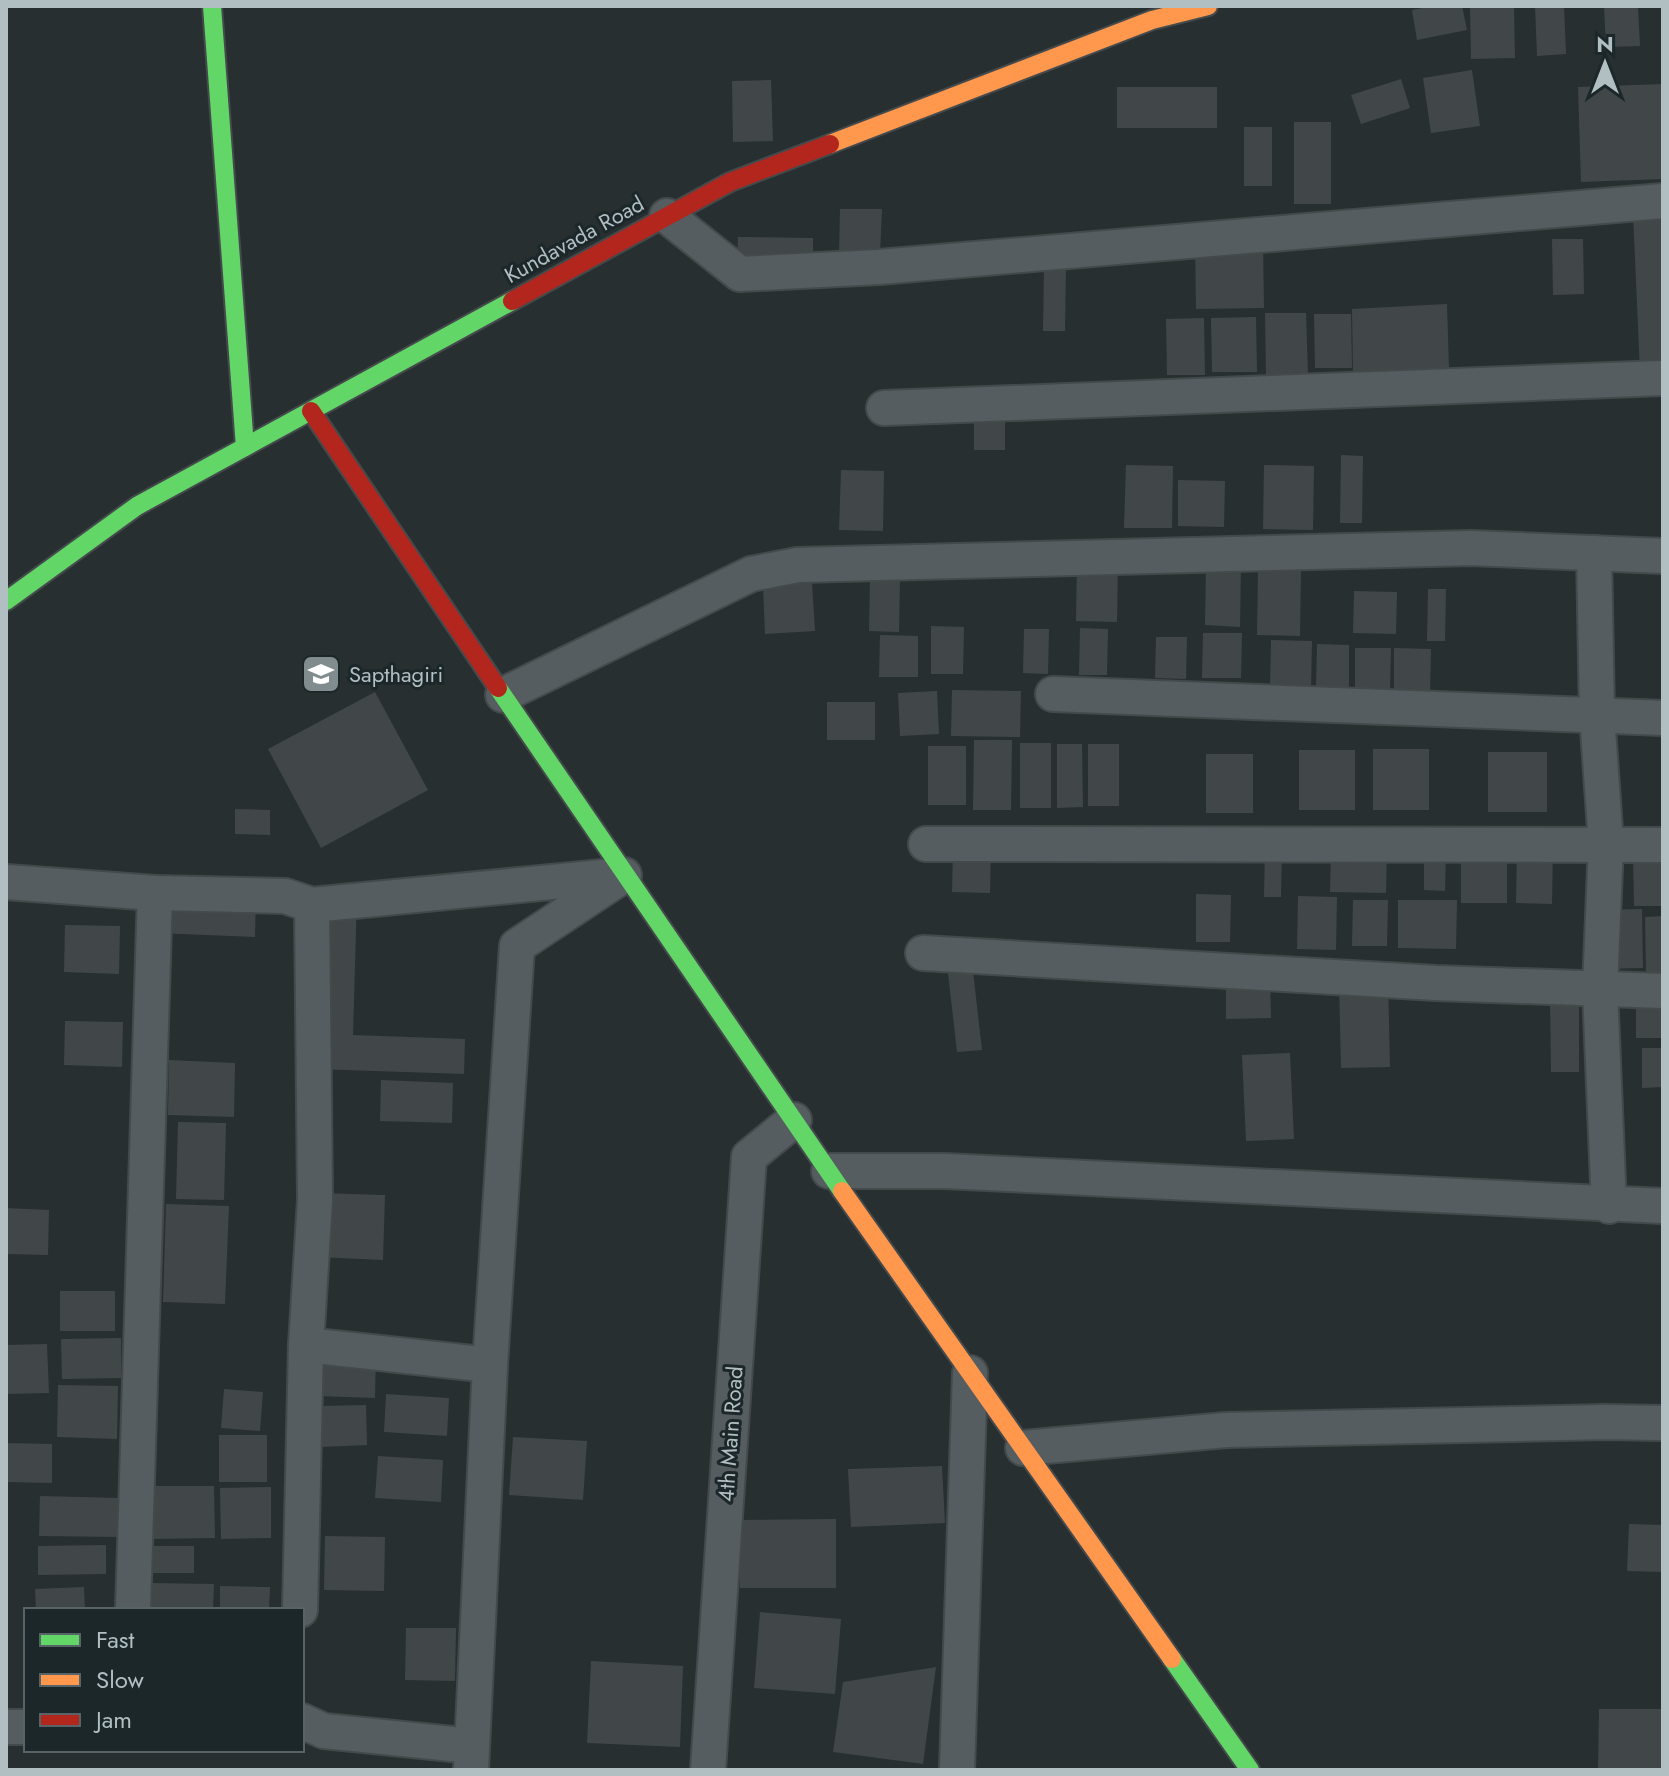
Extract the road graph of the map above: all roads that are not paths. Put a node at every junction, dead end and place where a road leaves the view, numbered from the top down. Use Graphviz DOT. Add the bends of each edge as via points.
graph roads {
  1 [pos="212,6"];
  2 [pos="1208,6"];
  3 [pos="1150,13"];
  4 [pos="1663,201"];
  5 [pos="667,216"];
  6 [pos="1663,378"];
  7 [pos="884,408"];
  8 [pos="311,411"];
  9 [pos="245,447"];
  10 [pos="1594,553"];
  11 [pos="1663,556"];
  12 [pos="6,601"];
  13 [pos="1053,694"];
  14 [pos="503,695"];
  15 [pos="1597,715"];
  16 [pos="1663,718"];
  17 [pos="926,844"];
  18 [pos="1606,844"];
  19 [pos="1663,845"];
  20 [pos="624,875"];
  21 [pos="6,882"];
  22 [pos="155,893"];
  23 [pos="312,905"];
  24 [pos="923,953"];
  25 [pos="1600,989"];
  26 [pos="1663,991"];
  27 [pos="794,1120"];
  28 [pos="829,1171"];
  29 [pos="1609,1206"];
  30 [pos="1663,1206"];
  31 [pos="306,1345"];
  32 [pos="490,1365"];
  33 [pos="970,1373"];
  34 [pos="1663,1423"];
  35 [pos="1023,1448"];
  36 [pos="133,1608"];
  37 [pos="300,1608"];
  38 [pos="304,1722"];
  39 [pos="471,1758"];
  40 [pos="708,1770"];
  41 [pos="957,1770"];
  42 [pos="1250,1770"];
  1 -- 9 [label="street"];
  2 -- 3 [label="street, Kundavada Road"];
  3 -- 5 [label="street, Kundavada Road" via="730,182"];
  4 -- 5 [label="street" via="740,274"];
  5 -- 8 [label="street, Kundavada Road"];
  6 -- 7 [label="street"];
  8 -- 9 [label="street, Kundavada Road"];
  8 -- 14 [label="street"];
  9 -- 12 [label="street, Kundavada Road" via="137,506"];
  10 -- 11 [label="street"];
  10 -- 14 [label="street" via="1471,548 798,565 751,574"];
  10 -- 15 [label="street"];
  13 -- 15 [label="street"];
  14 -- 20 [label="street"];
  15 -- 16 [label="street"];
  15 -- 18 [label="street"];
  17 -- 18 [label="street"];
  18 -- 19 [label="street"];
  18 -- 25 [label="street"];
  20 -- 23 [label="street"];
  20 -- 27 [label="street"];
  20 -- 32 [label="street" via="517,946"];
  21 -- 22 [label="street"];
  22 -- 23 [label="street" via="285,896"];
  22 -- 36 [label="street"];
  23 -- 31 [label="street" via="315,1200"];
  24 -- 25 [label="street"];
  25 -- 26 [label="street"];
  25 -- 29 [label="street"];
  27 -- 28 [label="street"];
  27 -- 40 [label="street, 4th Main Road" via="749,1157"];
  28 -- 29 [label="street" via="944,1171"];
  28 -- 33 [label="street"];
  29 -- 30 [label="street"];
  31 -- 32 [label="street"];
  31 -- 37 [label="street"];
  32 -- 39 [label="street"];
  33 -- 35 [label="street"];
  33 -- 41 [label="street"];
  34 -- 35 [label="street" via="1226,1430"];
  35 -- 42 [label="street"];
  38 -- 39 [label="street" via="324,1731"];
}
